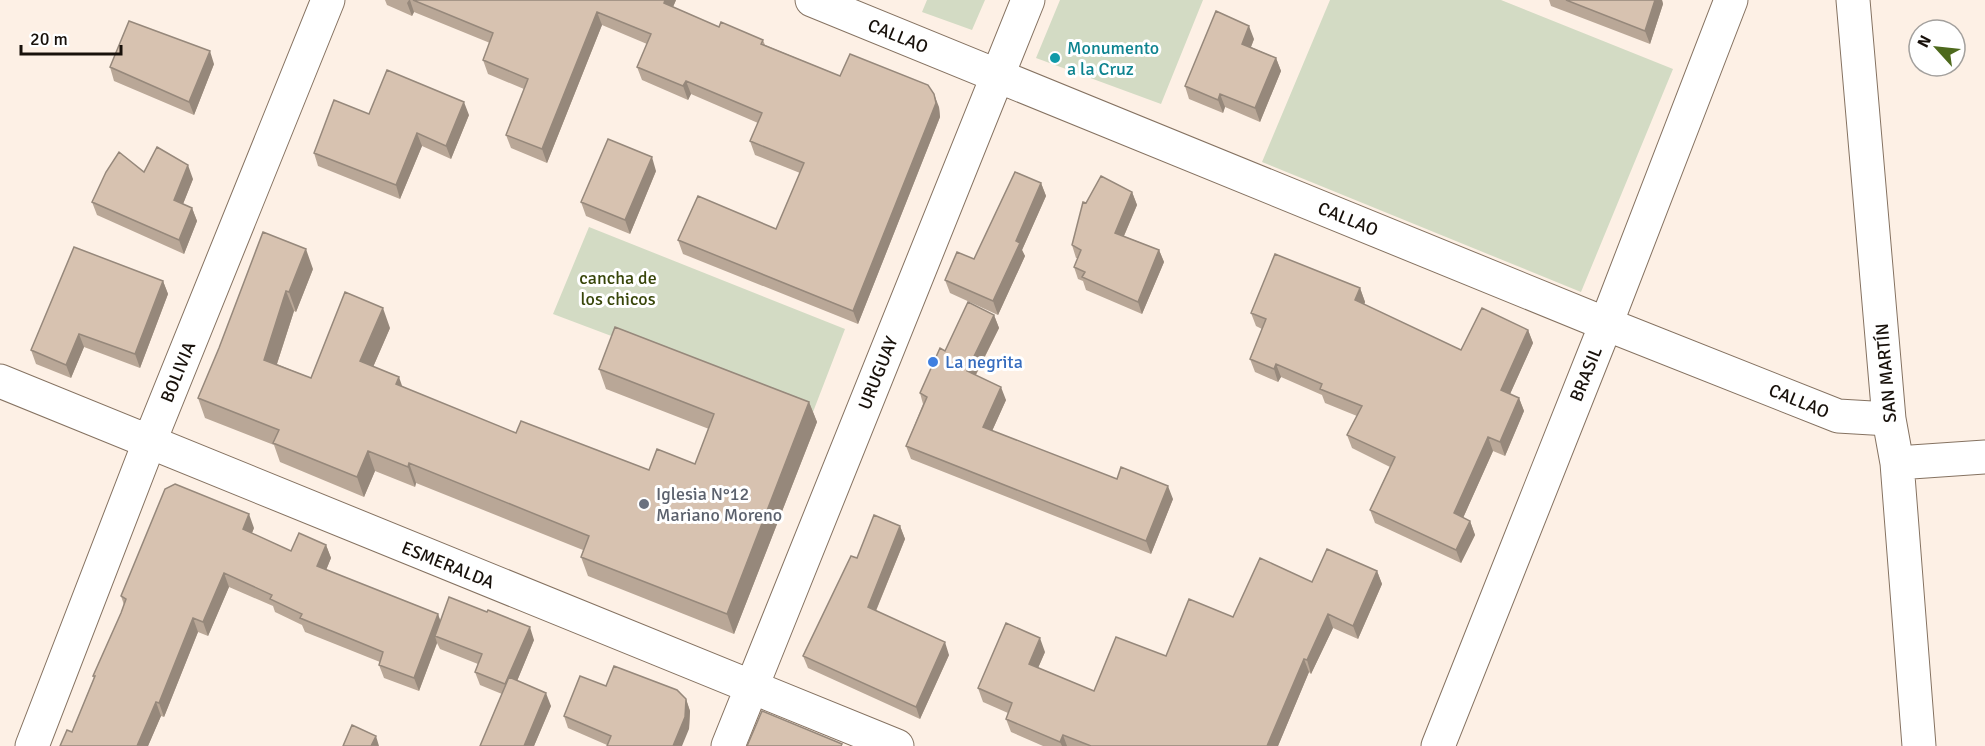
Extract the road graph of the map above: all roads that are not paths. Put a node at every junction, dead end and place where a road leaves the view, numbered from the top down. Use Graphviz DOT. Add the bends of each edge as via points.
graph roads {
  1 [pos="328,0"];
  2 [pos="812,0"];
  3 [pos="1028,0"];
  4 [pos="1731,0"];
  5 [pos="1853,0"];
  6 [pos="998,76"];
  7 [pos="1606,324"];
  8 [pos="0,381"];
  9 [pos="1889,419"];
  10 [pos="149,443"];
  11 [pos="1985,458"];
  12 [pos="1897,463"];
  13 [pos="751,688"];
  14 [pos="32,746"];
  15 [pos="728,746"];
  16 [pos="897,746"];
  17 [pos="1438,746"];
  18 [pos="1919,746"];
  1 -- 10 [label="street, BOLIVIA"];
  2 -- 6 [label="street, CALLAO"];
  3 -- 6 [label="street, URUGUAY"];
  4 -- 7 [label="street, BRASIL"];
  5 -- 9 [label="street, SAN MARTÍN"];
  6 -- 7 [label="street, CALLAO"];
  6 -- 13 [label="street, URUGUAY"];
  7 -- 9 [label="street, CALLAO" via="1838,416"];
  7 -- 17 [label="street, BRASIL"];
  8 -- 10 [label="street, ESMERALDA"];
  9 -- 12 [label="street, SAN MARTÍN"];
  10 -- 13 [label="street, ESMERALDA"];
  10 -- 14 [label="street, BOLIVIA"];
  11 -- 12 [label="street"];
  12 -- 18 [label="street, SAN MARTÍN"];
  13 -- 15 [label="street, URUGUAY"];
  13 -- 16 [label="street, ESMERALDA"];
}
